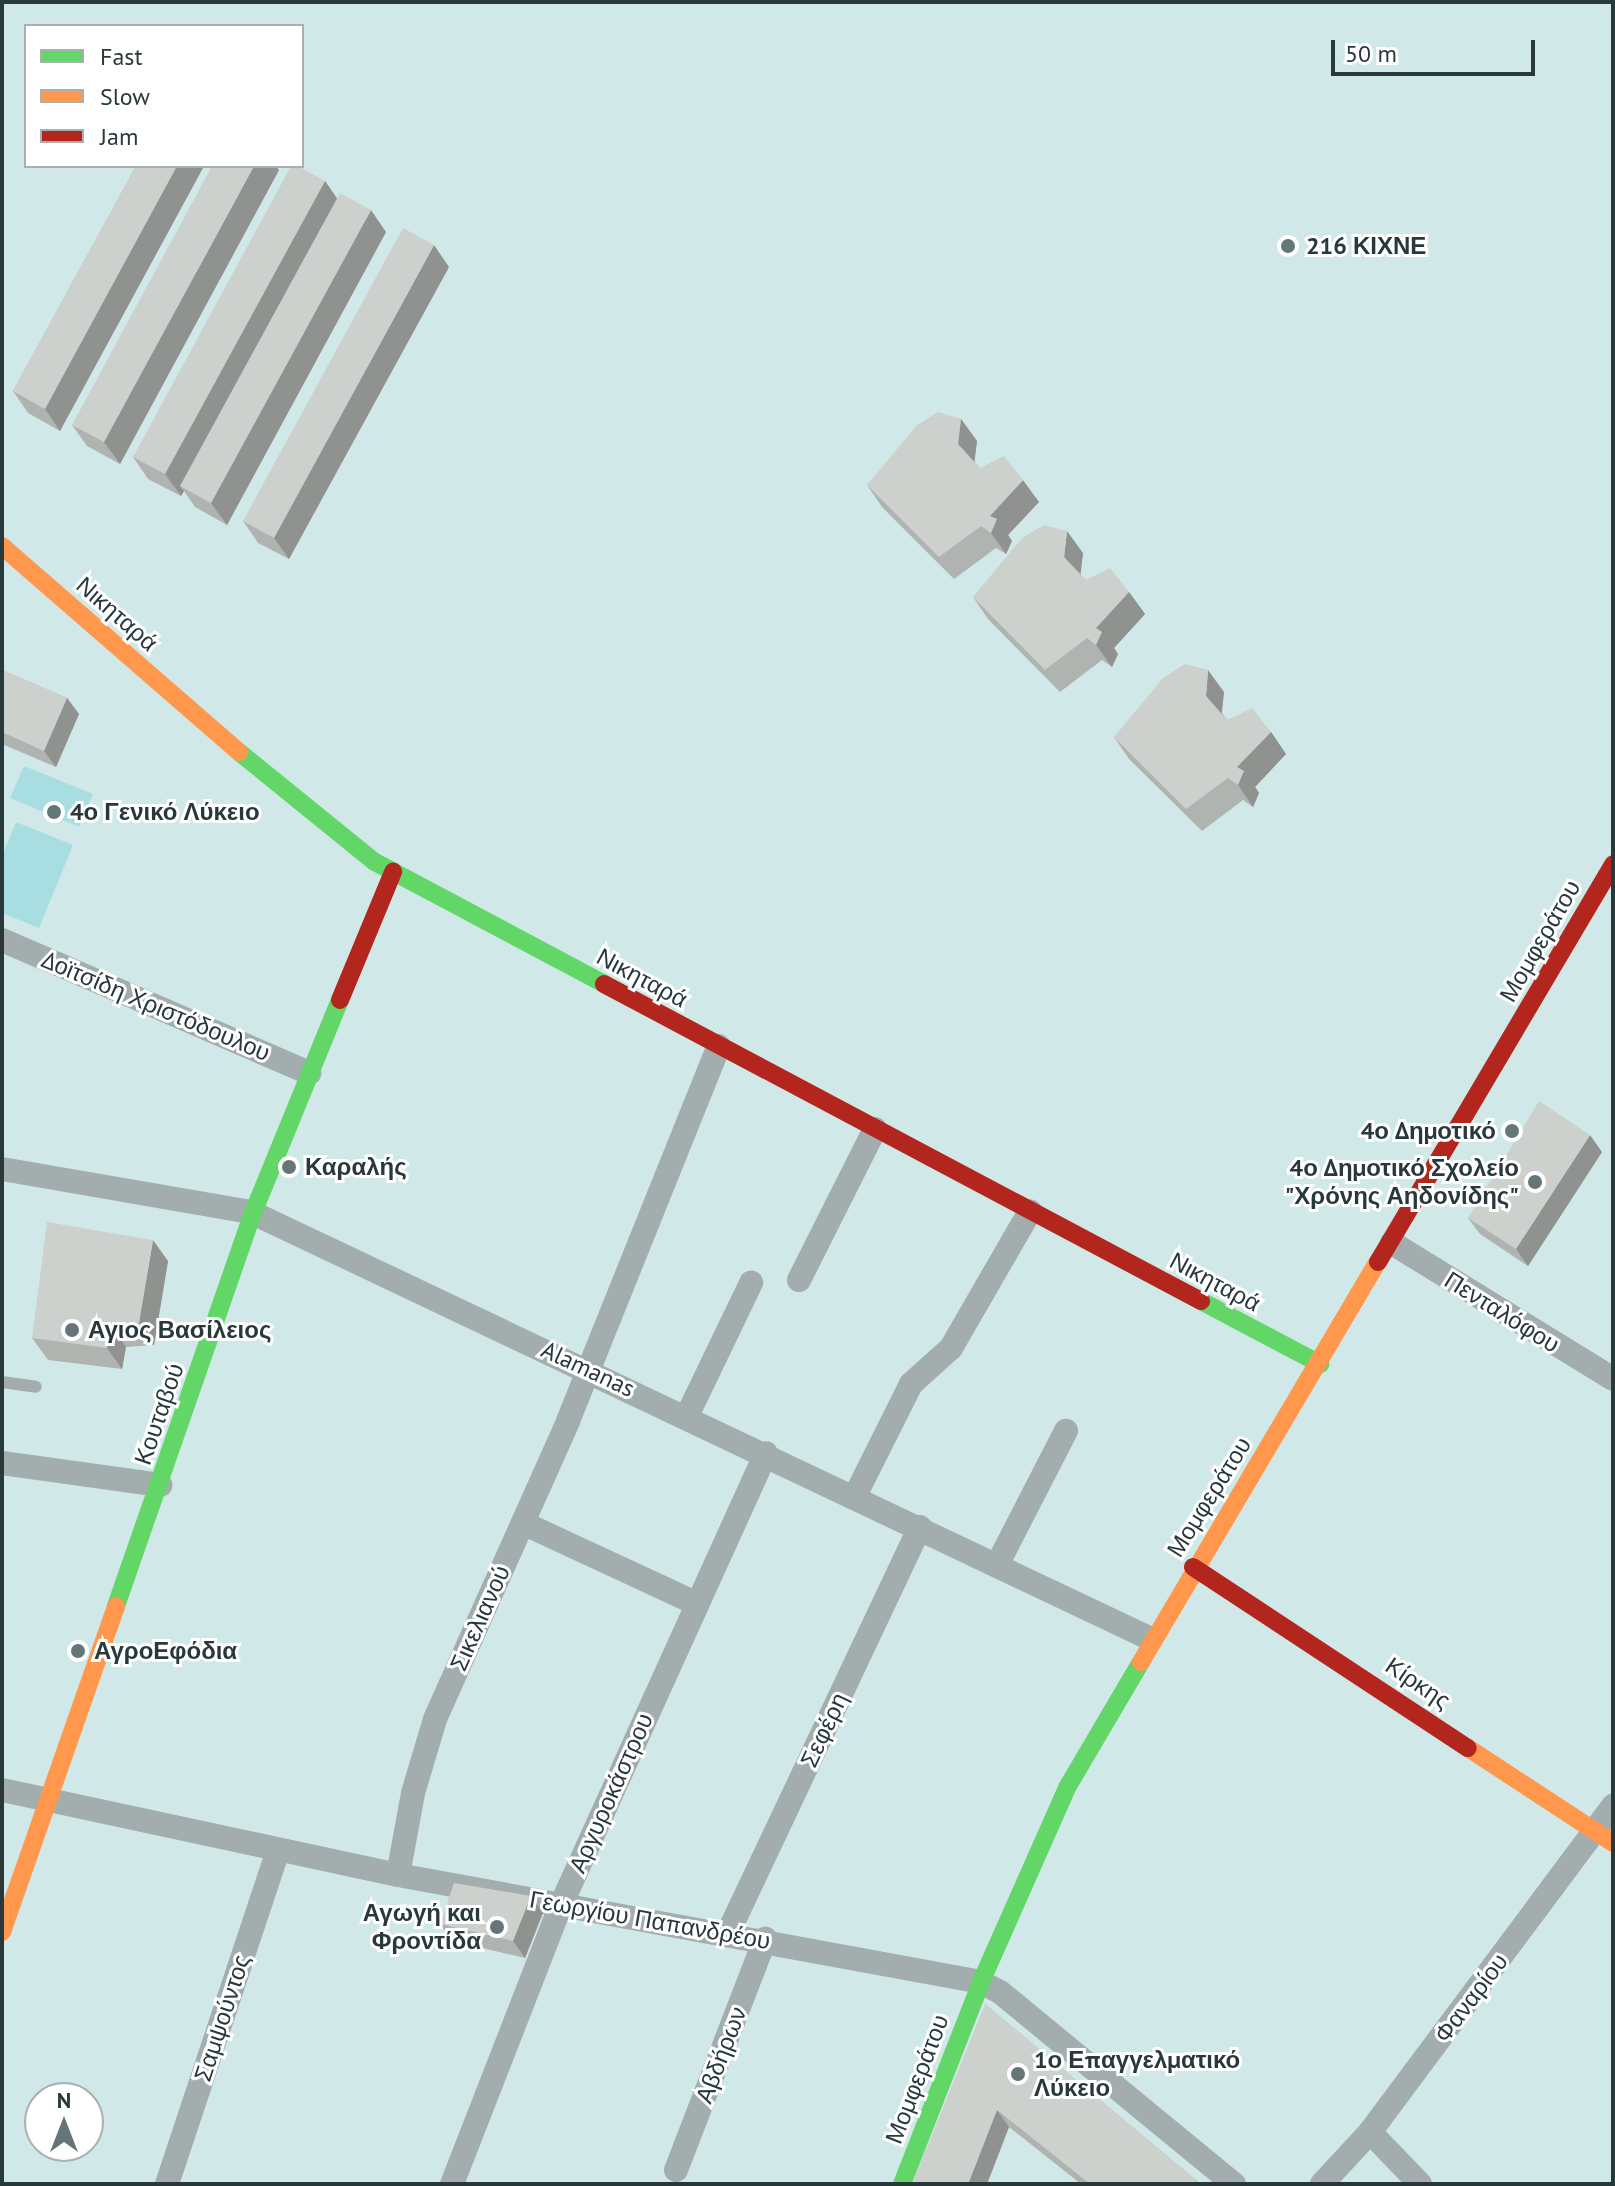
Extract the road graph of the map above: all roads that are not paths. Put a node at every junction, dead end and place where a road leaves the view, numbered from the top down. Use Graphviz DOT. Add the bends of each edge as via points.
graph roads {
  1 [pos="2,546"];
  2 [pos="1613,864"];
  3 [pos="393,872"];
  4 [pos="2,940"];
  5 [pos="719,1046"];
  6 [pos="310,1073"];
  7 [pos="875,1129"];
  8 [pos="2,1169"];
  9 [pos="1030,1211"];
  10 [pos="253,1213"];
  11 [pos="1392,1243"];
  12 [pos="799,1280"];
  13 [pos="751,1283"];
  14 [pos="1320,1364"];
  15 [pos="589,1369"];
  16 [pos="1613,1379"];
  17 [pos="2,1382"];
  18 [pos="36,1387"];
  19 [pos="687,1416"];
  20 [pos="1066,1431"];
  21 [pos="766,1453"];
  22 [pos="2,1463"];
  23 [pos="160,1485"];
  24 [pos="855,1496"];
  25 [pos="523,1523"];
  26 [pos="920,1527"];
  27 [pos="997,1565"];
  28 [pos="1193,1567"];
  29 [pos="695,1603"];
  30 [pos="1151,1639"];
  31 [pos="2,1790"];
  32 [pos="50,1797"];
  33 [pos="1613,1806"];
  34 [pos="1605,1837"];
  35 [pos="278,1851"];
  36 [pos="398,1875"];
  37 [pos="561,1905"];
  38 [pos="2,1932"];
  39 [pos="728,1933"];
  40 [pos="765,1939"];
  41 [pos="981,1982"];
  42 [pos="1370,2132"];
  43 [pos="676,2170"];
  44 [pos="167,2184"];
  45 [pos="452,2184"];
  46 [pos="902,2184"];
  47 [pos="1234,2184"];
  48 [pos="1322,2184"];
  49 [pos="1420,2184"];
  1 -- 3 [label="street, Νικηταρά" via="297,803"];
  2 -- 11 [label="street, Μομφεράτου"];
  3 -- 5 [label="street, Νικηταρά"];
  3 -- 6 [label="street, Κουταβού"];
  4 -- 6 [label="street, Δοϊτσίδη Χριστόδουλου"];
  5 -- 7 [label="street, Νικηταρά"];
  5 -- 15 [label="street, Σικελιανού"];
  6 -- 10 [label="street, Κουταβού"];
  7 -- 9 [label="street, Νικηταρά"];
  7 -- 12 [label="street"];
  8 -- 10 [label="street, Alamanas"];
  9 -- 14 [label="street, Νικηταρά"];
  9 -- 24 [label="street" via="951,1348 911,1384"];
  10 -- 15 [label="street, Alamanas"];
  10 -- 23 [label="street, Κουταβού"];
  11 -- 14 [label="street, Μομφεράτου"];
  11 -- 16 [label="street, Πενταλόφου"];
  13 -- 19 [label="street"];
  14 -- 28 [label="street, Μομφεράτου"];
  15 -- 19 [label="street, Alamanas"];
  15 -- 25 [label="street, Σικελιανού"];
  17 -- 18 [label="lane"];
  19 -- 21 [label="street, Alamanas"];
  20 -- 27 [label="street"];
  21 -- 24 [label="street, Alamanas"];
  21 -- 29 [label="street, Αργυροκάστρου"];
  22 -- 23 [label="street"];
  23 -- 32 [label="street, Κουταβού"];
  24 -- 26 [label="street, Alamanas"];
  25 -- 29 [label="street"];
  25 -- 36 [label="street, Σικελιανού" via="435,1719 413,1793"];
  26 -- 27 [label="street, Alamanas"];
  26 -- 39 [label="street, Σεφέρη"];
  27 -- 30 [label="street, Alamanas"];
  28 -- 30 [label="street, Μομφεράτου"];
  28 -- 34 [label="street, Κίρκης"];
  29 -- 37 [label="street, Αργυροκάστρου"];
  30 -- 41 [label="street, Μομφεράτου" via="1068,1786"];
  31 -- 32 [label="street, Γεωργίου Παπανδρέου"];
  32 -- 35 [label="street, Γεωργίου Παπανδρέου"];
  32 -- 38 [label="street, Κουταβού"];
  33 -- 34 [label="street, Φαναρίου"];
  34 -- 42 [label="street, Φαναρίου"];
  35 -- 36 [label="street, Γεωργίου Παπανδρέου"];
  35 -- 44 [label="street, Σαμψούντος"];
  36 -- 37 [label="street, Γεωργίου Παπανδρέου"];
  37 -- 39 [label="street, Γεωργίου Παπανδρέου"];
  37 -- 45 [label="street, Αργυροκάστρου"];
  39 -- 40 [label="street, Γεωργίου Παπανδρέου"];
  40 -- 41 [label="street, Γεωργίου Παπανδρέου"];
  40 -- 43 [label="street, Αβδήρων"];
  41 -- 46 [label="street, Μομφεράτου"];
  41 -- 47 [label="street, Γεωργίου Παπανδρέου" via="1000,1992"];
  42 -- 48 [label="street, Φαναρίου"];
  42 -- 49 [label="street"];
}
